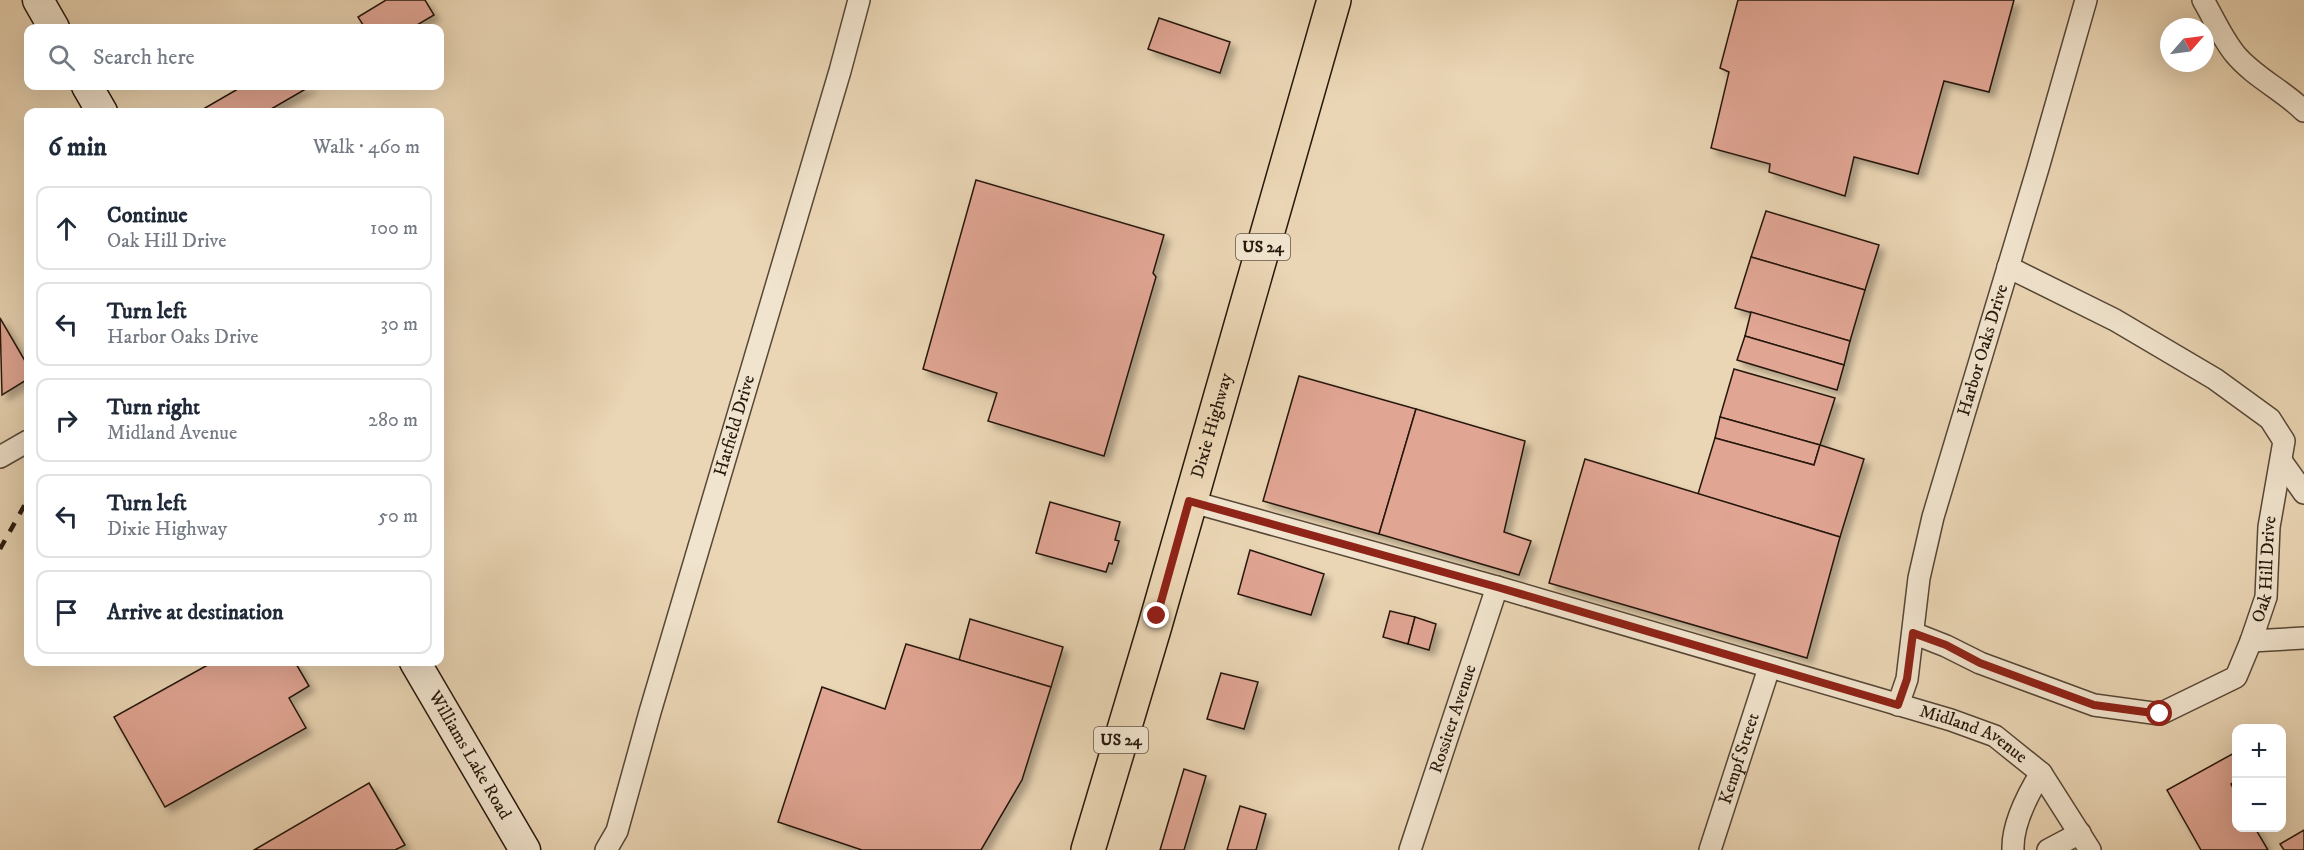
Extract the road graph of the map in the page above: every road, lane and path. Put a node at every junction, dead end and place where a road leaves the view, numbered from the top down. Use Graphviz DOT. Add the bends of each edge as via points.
graph roads {
  1 [pos="38,0"];
  2 [pos="859,0"];
  3 [pos="1334,0"];
  4 [pos="2086,0"];
  5 [pos="2204,0"];
  6 [pos="52,24"];
  7 [pos="89,90"];
  8 [pos="100,108"];
  9 [pos="2304,111"];
  10 [pos="2008,267"];
  11 [pos="24,443"];
  12 [pos="0,458"];
  13 [pos="2282,462"];
  14 [pos="2304,493"];
  15 [pos="1189,501"];
  16 [pos="1497,587"];
  17 [pos="1913,633"];
  18 [pos="2304,638"];
  19 [pos="2251,641"];
  20 [pos="417,666"];
  21 [pos="1769,668"];
  22 [pos="1898,705"];
  23 [pos="2041,772"];
  24 [pos="2085,842"];
  25 [pos="525,850"];
  26 [pos="606,850"];
  27 [pos="1088,850"];
  28 [pos="1410,850"];
  29 [pos="1710,850"];
  30 [pos="2013,850"];
  31 [pos="2048,850"];
  1 -- 6 [label="main road"];
  2 -- 26 [label="street, Hatfield Drive" via="616,831"];
  3 -- 15 [label="main road, Dixie Highway / US 24"];
  4 -- 10 [label="street, Harbor Oaks Drive"];
  5 -- 9 [label="street" via="2234,54"];
  7 -- 8 [label="main road"];
  10 -- 13 [label="street, Oak Hill Drive" via="2115,320 2215,379 2270,419 2284,441"];
  10 -- 17 [label="street, Harbor Oaks Drive" via="1933,517 1918,578"];
  11 -- 12 [label="street"];
  13 -- 14 [label="street"];
  13 -- 19 [label="street, Oak Hill Drive" via="2269,527 2266,597"];
  15 -- 16 [label="street, Midland Avenue"];
  15 -- 27 [label="main road, Dixie Highway / US 24"];
  16 -- 21 [label="street, Midland Avenue"];
  16 -- 28 [label="street, Rossiter Avenue"];
  17 -- 19 [label="street, Oak Hill Drive" via="1980,663 2094,705 2160,714 2235,677"];
  17 -- 22 [label="street, Harbor Oaks Drive" via="1907,679"];
  18 -- 19 [label="street"];
  20 -- 25 [label="main road, Williams Lake Road"];
  21 -- 22 [label="street, Midland Avenue"];
  21 -- 29 [label="street, Kempf Street"];
  22 -- 23 [label="street, Midland Avenue" via="1995,736"];
  23 -- 24 [label="street, Midland Avenue"];
  23 -- 30 [label="street" via="2028,794"];
  24 -- 31 [label="street"];
}
